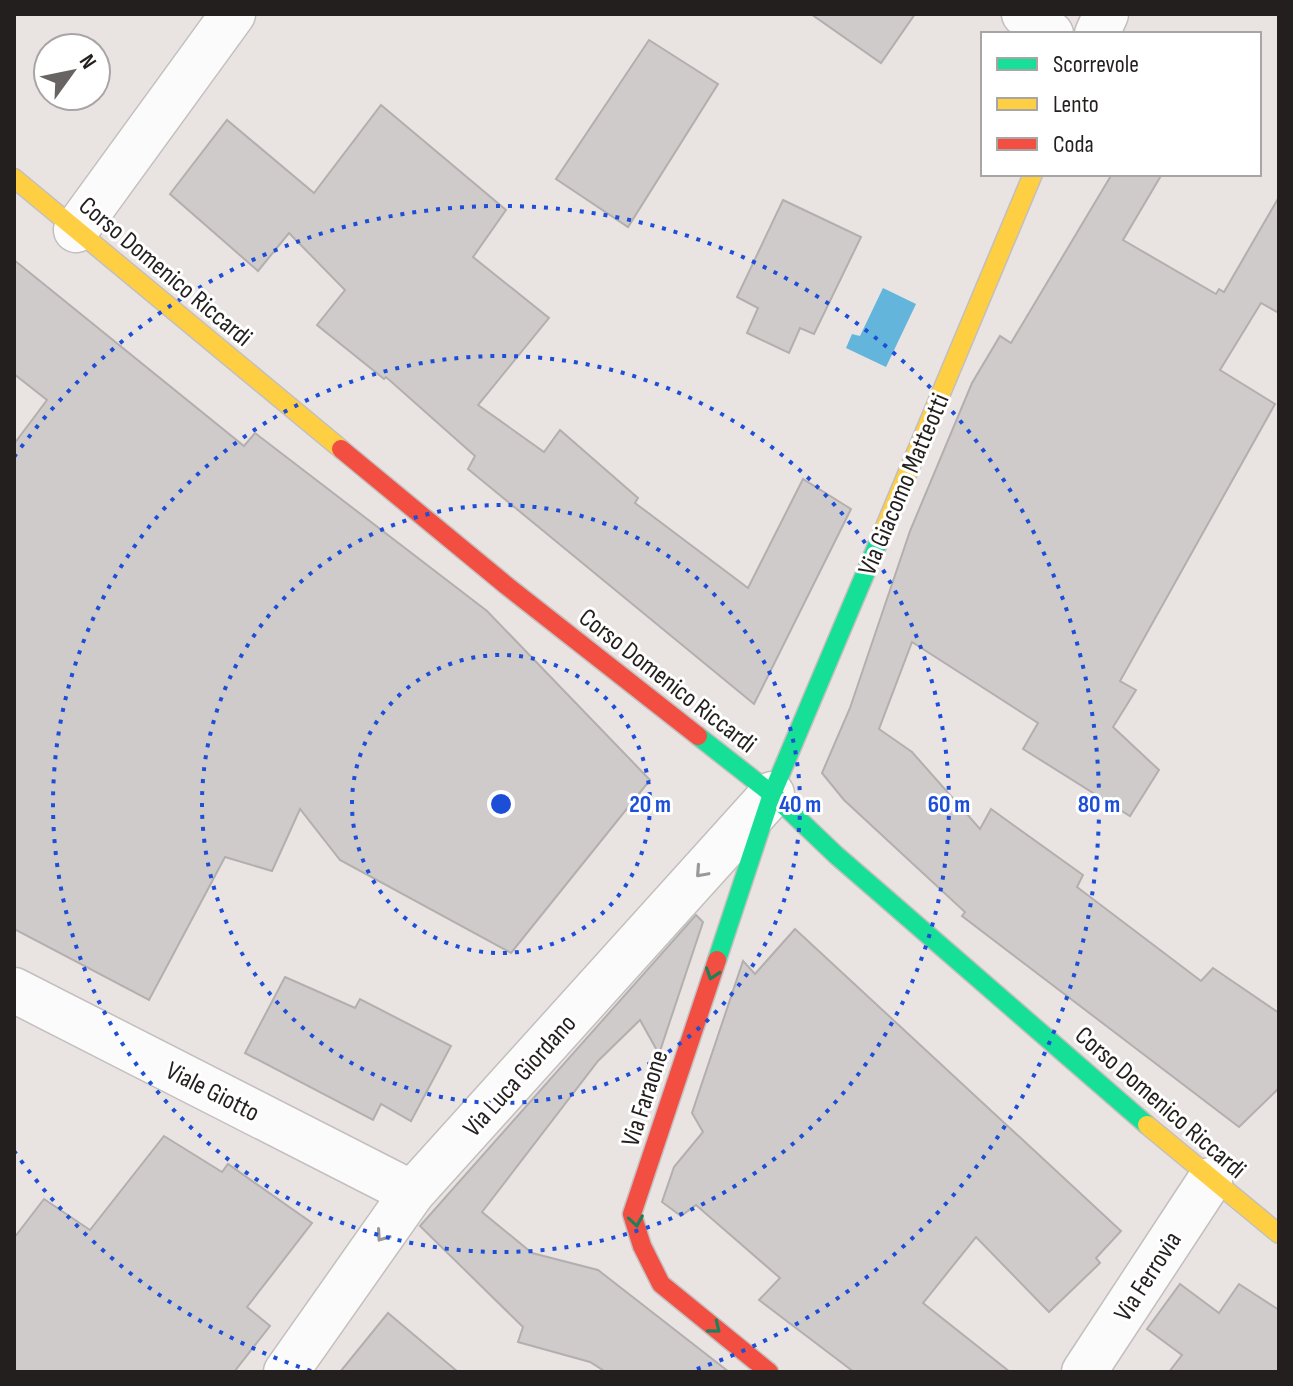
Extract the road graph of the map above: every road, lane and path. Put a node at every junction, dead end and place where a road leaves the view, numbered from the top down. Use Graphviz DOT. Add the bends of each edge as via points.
graph roads {
  1 [pos="233,14"];
  2 [pos="1024,14"];
  3 [pos="1048,32"];
  4 [pos="1032,176"];
  5 [pos="14,178"];
  6 [pos="76,230"];
  7 [pos="772,794"];
  8 [pos="18,997"];
  9 [pos="1210,1180"];
  10 [pos="412,1193"];
  11 [pos="1279,1234"];
  12 [pos="286,1372"];
  13 [pos="769,1372"];
  14 [pos="1084,1372"];
  1 -- 6 [label="street"];
  2 -- 3 [label="street"];
  4 -- 7 [label="main road, Via Giacomo Matteotti"];
  5 -- 6 [label="main road, Corso Domenico Riccardi"];
  6 -- 7 [label="main road, Corso Domenico Riccardi" via="507,586"];
  7 -- 9 [label="main road, Corso Domenico Riccardi"];
  7 -- 10 [label="street, Via Luca Giordano, one-way"];
  7 -- 13 [label="main road, Via Faraone, one-way" via="632,1214 661,1284"];
  8 -- 10 [label="street, Viale Giotto"];
  9 -- 11 [label="main road, Corso Domenico Riccardi"];
  9 -- 14 [label="street, Via Ferrovia"];
  10 -- 12 [label="street, Via Luca Giordano, one-way"];
}
